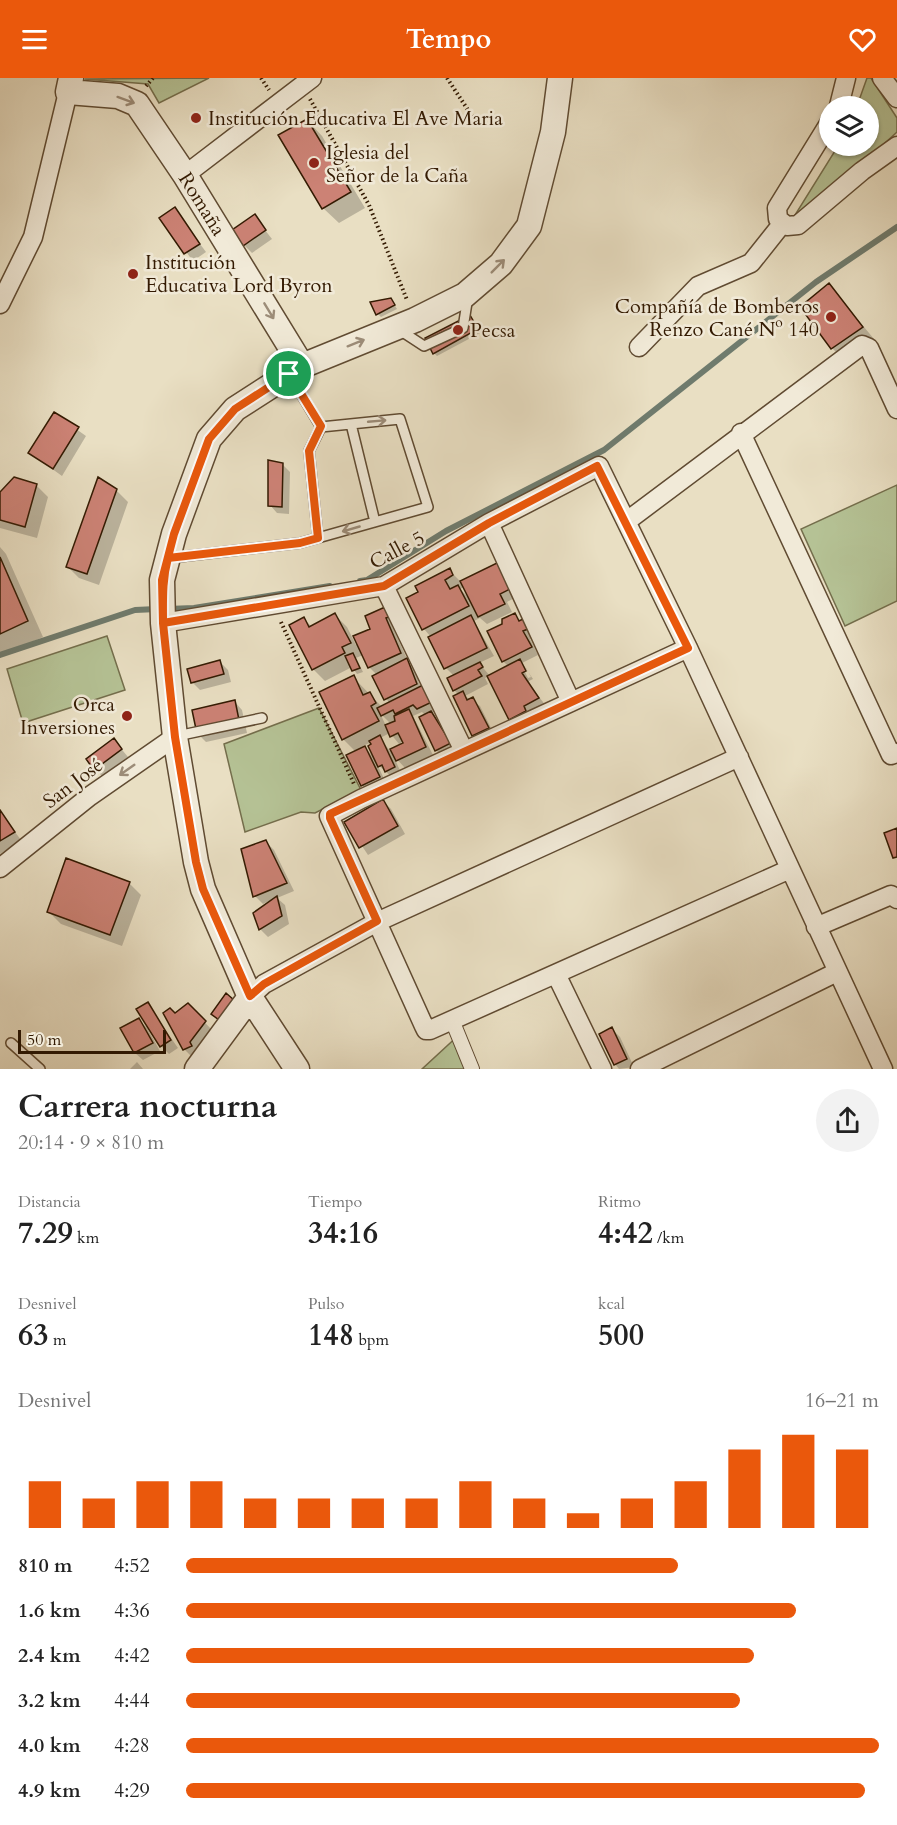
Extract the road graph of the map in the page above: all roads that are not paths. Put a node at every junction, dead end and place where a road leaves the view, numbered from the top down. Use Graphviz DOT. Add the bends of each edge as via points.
graph roads {
  1 [pos="560,78"];
  2 [pos="846,78"];
  3 [pos="882,78"];
  4 [pos="307,81"];
  5 [pos="70,85"];
  6 [pos="842,96"];
  7 [pos="897,98"];
  8 [pos="819,140"];
  9 [pos="897,146"];
  10 [pos="185,175"];
  11 [pos="782,224"];
  12 [pos="0,304"];
  13 [pos="639,347"];
  14 [pos="296,370"];
  15 [pos="897,409"];
  16 [pos="351,424"];
  17 [pos="321,426"];
  18 [pos="741,433"];
  19 [pos="627,521"];
  20 [pos="375,522"];
  21 [pos="489,523"];
  22 [pos="318,538"];
  23 [pos="165,569"];
  24 [pos="384,586"];
  25 [pos="163,619"];
  26 [pos="688,648"];
  27 [pos="571,702"];
  28 [pos="262,718"];
  29 [pos="175,737"];
  30 [pos="464,751"];
  31 [pos="897,753"];
  32 [pos="739,757"];
  33 [pos="0,868"];
  34 [pos="790,869"];
  35 [pos="897,899"];
  36 [pos="377,921"];
  37 [pos="816,927"];
  38 [pos="837,972"];
  39 [pos="556,974"];
  40 [pos="250,996"];
  41 [pos="452,1020"];
  42 [pos="11,1043"];
  43 [pos="40,1069"];
  44 [pos="197,1069"];
  45 [pos="297,1069"];
  46 [pos="472,1069"];
  47 [pos="602,1069"];
  48 [pos="640,1069"];
  49 [pos="883,1069"];
  14 -- 1 [label="street, one-way" via="469,292 501,264 529,226 553,132"];
  2 -- 6 [label="street"];
  3 -- 7 [label="street"];
  4 -- 10 [label="street"];
  5 -- 10 [label="street, Romaña, one-way" via="137,104"];
  5 -- 12 [label="street" via="33,237"];
  8 -- 11 [label="street" via="777,208"];
  9 -- 11 [label="street" via="798,225"];
  10 -- 14 [label="street, Romaña, one-way"];
  11 -- 13 [label="street" via="751,262 698,286"];
  14 -- 17 [label="lane"];
  14 -- 23 [label="street" via="235,409 209,439"];
  15 -- 18 [label="street" via="864,344"];
  16 -- 17 [label="lane"];
  16 -- 20 [label="lane"];
  16 -- 20 [label="lane, one-way" via="400,419 428,507"];
  17 -- 22 [label="lane" via="309,451"];
  18 -- 19 [label="street"];
  18 -- 31 [label="street" via="891,755"];
  19 -- 21 [label="street, Calle 5" via="598,466"];
  19 -- 26 [label="street"];
  20 -- 22 [label="lane, one-way"];
  21 -- 24 [label="street, Calle 5"];
  21 -- 27 [label="street"];
  22 -- 23 [label="lane"];
  23 -- 25 [label="street"];
  24 -- 25 [label="street, Calle 5"];
  24 -- 30 [label="street"];
  25 -- 29 [label="street"];
  26 -- 27 [label="street"];
  26 -- 32 [label="street"];
  27 -- 30 [label="street"];
  28 -- 29 [label="lane"];
  29 -- 33 [label="street, San José, one-way" via="90,796"];
  29 -- 40 [label="street" via="203,889"];
  30 -- 36 [label="street" via="329,817"];
  32 -- 34 [label="street"];
  32 -- 36 [label="street"];
  34 -- 37 [label="street"];
  34 -- 39 [label="street"];
  35 -- 37 [label="street" via="891,895"];
  36 -- 40 [label="street" via="264,984"];
  36 -- 41 [label="street" via="425,1028 430,1030"];
  37 -- 38 [label="street"];
  38 -- 48 [label="street"];
  38 -- 49 [label="street"];
  39 -- 41 [label="street"];
  39 -- 47 [label="street"];
  40 -- 44 [label="street"];
  40 -- 45 [label="street"];
  41 -- 46 [label="street"];
  42 -- 43 [label="lane"];
}
